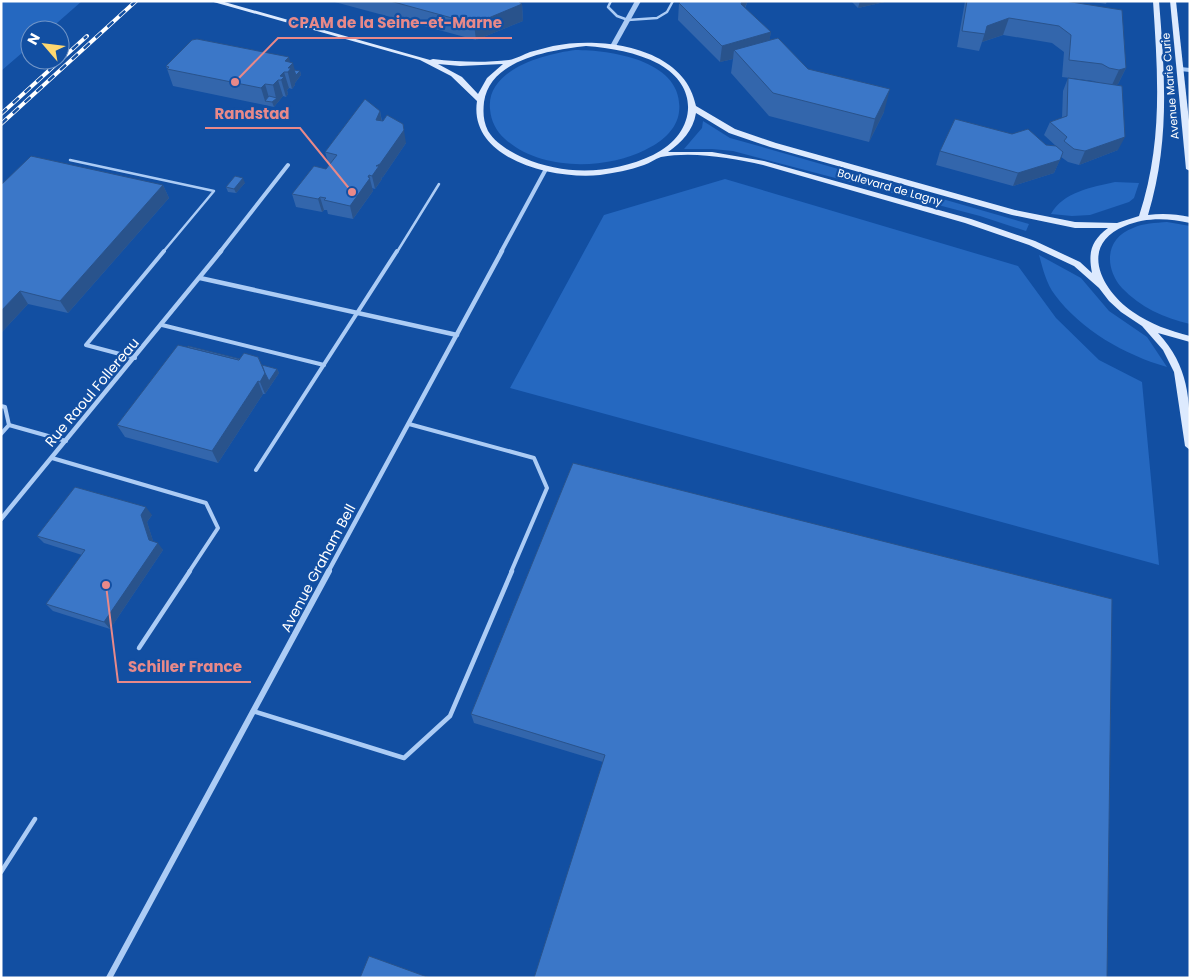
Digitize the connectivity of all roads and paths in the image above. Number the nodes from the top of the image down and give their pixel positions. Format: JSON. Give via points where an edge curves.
{"nodes":[{"id":1,"x":213,"y":1,"type":"edge"},
{"id":2,"x":611,"y":1,"type":"edge"},
{"id":3,"x":638,"y":1,"type":"edge"},
{"id":4,"x":673,"y":1,"type":"edge"},
{"id":5,"x":1156,"y":1,"type":"edge"},
{"id":6,"x":1173,"y":1,"type":"edge"},
{"id":7,"x":628,"y":20,"type":"junction"},
{"id":8,"x":613,"y":46,"type":"junction"},
{"id":9,"x":422,"y":60,"type":"junction"},
{"id":10,"x":512,"y":62,"type":"junction"},
{"id":11,"x":1180,"y":68,"type":"junction"},
{"id":12,"x":1190,"y":70,"type":"edge"},
{"id":13,"x":478,"y":99,"type":"junction"},
{"id":14,"x":693,"y":108,"type":"junction"},
{"id":15,"x":660,"y":155,"type":"junction"},
{"id":16,"x":70,"y":160,"type":"dead end"},
{"id":17,"x":288,"y":165,"type":"dead end"},
{"id":18,"x":546,"y":169,"type":"junction"},
{"id":19,"x":1190,"y":169,"type":"edge"},
{"id":20,"x":439,"y":184,"type":"dead end"},
{"id":21,"x":1143,"y":217,"type":"junction"},
{"id":22,"x":1190,"y":220,"type":"edge"},
{"id":23,"x":1115,"y":225,"type":"junction"},
{"id":24,"x":200,"y":278,"type":"junction"},
{"id":25,"x":1101,"y":285,"type":"junction"},
{"id":26,"x":359,"y":312,"type":"junction"},
{"id":27,"x":1142,"y":322,"type":"junction"},
{"id":28,"x":162,"y":325,"type":"junction"},
{"id":29,"x":456,"y":335,"type":"junction"},
{"id":30,"x":1190,"y":339,"type":"edge"},
{"id":31,"x":135,"y":358,"type":"junction"},
{"id":32,"x":324,"y":365,"type":"junction"},
{"id":33,"x":1,"y":406,"type":"edge"},
{"id":34,"x":409,"y":424,"type":"junction"},
{"id":35,"x":9,"y":425,"type":"junction"},
{"id":36,"x":1,"y":434,"type":"edge"},
{"id":37,"x":66,"y":441,"type":"junction"},
{"id":38,"x":1190,"y":446,"type":"edge"},
{"id":39,"x":52,"y":458,"type":"junction"},
{"id":40,"x":256,"y":470,"type":"dead end"},
{"id":41,"x":1,"y":520,"type":"edge"},
{"id":42,"x":139,"y":648,"type":"dead end"},
{"id":43,"x":253,"y":711,"type":"junction"},
{"id":44,"x":35,"y":819,"type":"dead end"},
{"id":45,"x":1,"y":872,"type":"edge"},
{"id":46,"x":108,"y":978,"type":"edge"}],
"edges":[{"from":1,"to":9,"type":"main road"},
{"from":2,"to":7,"type":"lane","via":[[608,7],[617,16]]},
{"from":3,"to":7,"type":"street"},
{"from":4,"to":7,"type":"lane","via":[[668,12],[657,18]]},
{"from":5,"to":21,"type":"main road","name":"Avenue Marie Curie","via":[[1163,103],[1154,181]]},
{"from":6,"to":11,"type":"main road","name":"Avenue Marie Curie"},
{"from":7,"to":8,"type":"street"},
{"from":8,"to":10,"type":"main road","via":[[560,46],[536,51]]},
{"from":8,"to":14,"type":"main road","via":[[638,52],[678,75],[689,90]]},
{"from":9,"to":10,"type":"main road","via":[[460,64]]},
{"from":9,"to":13,"type":"main road","via":[[451,72]]},
{"from":10,"to":13,"type":"main road","via":[[496,73]]},
{"from":11,"to":12,"type":"street"},
{"from":11,"to":19,"type":"main road","name":"Avenue Marie Curie"},
{"from":13,"to":18,"type":"main road","via":[[479,121],[488,136],[502,150]]},
{"from":14,"to":15,"type":"main road","via":[[689,125],[678,141]]},
{"from":14,"to":23,"type":"main road","name":"Boulevard de Lagny","via":[[732,131],[773,145],[1015,214],[1075,225]]},
{"from":15,"to":18,"type":"main road","via":[[606,172]]},
{"from":15,"to":25,"type":"main road","name":"Boulevard de Lagny","via":[[697,152],[740,158],[968,221],[1046,249],[1077,264]]},
{"from":16,"to":31,"type":"lane","via":[[214,191],[86,344]]},
{"from":17,"to":24,"type":"street","name":"Rue Raoul Follereau"},
{"from":18,"to":29,"type":"street","name":"Avenue Graham Bell"},
{"from":20,"to":26,"type":"lane"},
{"from":21,"to":22,"type":"main road"},
{"from":21,"to":23,"type":"main road"},
{"from":23,"to":25,"type":"main road","via":[[1101,236],[1094,250],[1094,267]]},
{"from":24,"to":26,"type":"street"},
{"from":24,"to":28,"type":"street","name":"Rue Raoul Follereau"},
{"from":25,"to":27,"type":"main road","name":"Boulevard de Lagny","via":[[1118,304]]},
{"from":26,"to":29,"type":"street"},
{"from":26,"to":32,"type":"lane"},
{"from":27,"to":30,"type":"main road","via":[[1171,335]]},
{"from":27,"to":38,"type":"main road","via":[[1167,348],[1179,372]]},
{"from":28,"to":31,"type":"street","name":"Rue Raoul Follereau"},
{"from":28,"to":32,"type":"lane"},
{"from":29,"to":34,"type":"street","name":"Avenue Graham Bell"},
{"from":31,"to":37,"type":"street","name":"Rue Raoul Follereau"},
{"from":32,"to":40,"type":"lane"},
{"from":33,"to":35,"type":"lane","via":[[5,407]]},
{"from":34,"to":43,"type":"street","name":"Avenue Graham Bell"},
{"from":34,"to":43,"type":"lane","via":[[534,458],[546,488],[450,716],[404,758]]},
{"from":35,"to":36,"type":"lane"},
{"from":35,"to":37,"type":"lane"},
{"from":37,"to":39,"type":"street","name":"Rue Raoul Follereau"},
{"from":39,"to":41,"type":"street","name":"Rue Raoul Follereau"},
{"from":39,"to":42,"type":"lane","via":[[206,503],[218,528]]},
{"from":43,"to":46,"type":"street","name":"Avenue Graham Bell"},
{"from":44,"to":45,"type":"lane"}]}
